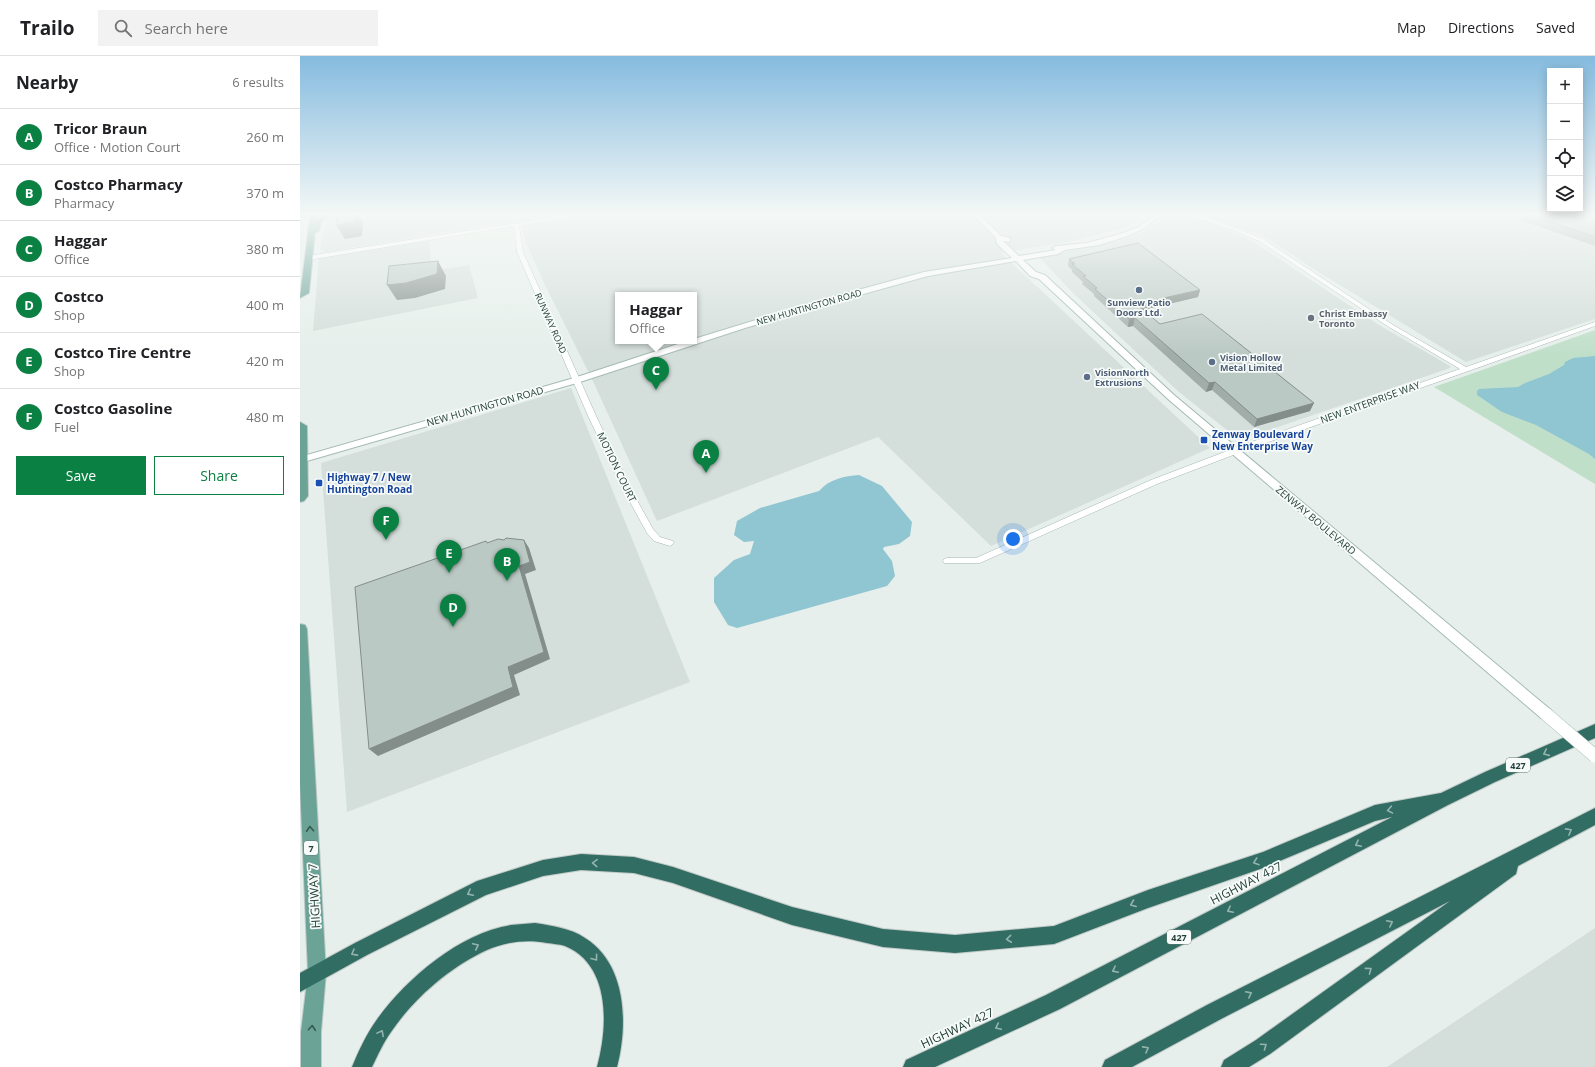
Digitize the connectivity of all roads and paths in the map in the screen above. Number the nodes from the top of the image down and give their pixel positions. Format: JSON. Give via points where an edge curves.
{"nodes":[{"id":1,"x":308,"y":260,"type":"edge"},
{"id":2,"x":524,"y":260,"type":"edge"},
{"id":3,"x":1006,"y":260,"type":"edge"},
{"id":4,"x":1022,"y":260,"type":"edge"},
{"id":5,"x":1292,"y":260,"type":"edge"},
{"id":6,"x":300,"y":296,"type":"edge"},
{"id":7,"x":1595,"y":324,"type":"edge"},
{"id":8,"x":697,"y":340,"type":"edge"},
{"id":9,"x":684,"y":344,"type":"edge"},
{"id":10,"x":1464,"y":369,"type":"junction"},
{"id":11,"x":576,"y":378,"type":"junction"},
{"id":12,"x":300,"y":425,"type":"edge"},
{"id":13,"x":1236,"y":451,"type":"junction"},
{"id":14,"x":301,"y":457,"type":"edge"},
{"id":15,"x":300,"y":498,"type":"edge"},
{"id":16,"x":670,"y":542,"type":"dead end"},
{"id":17,"x":947,"y":561,"type":"dead end"},
{"id":18,"x":300,"y":629,"type":"edge"},
{"id":19,"x":1595,"y":731,"type":"edge"},
{"id":20,"x":1595,"y":756,"type":"edge"},
{"id":21,"x":1442,"y":800,"type":"junction"},
{"id":22,"x":1595,"y":816,"type":"edge"},
{"id":23,"x":1542,"y":845,"type":"junction"},
{"id":24,"x":318,"y":973,"type":"junction"},
{"id":25,"x":300,"y":983,"type":"edge"},
{"id":26,"x":311,"y":1067,"type":"edge"},
{"id":27,"x":362,"y":1067,"type":"edge"},
{"id":28,"x":607,"y":1067,"type":"edge"},
{"id":29,"x":913,"y":1067,"type":"edge"},
{"id":30,"x":1112,"y":1067,"type":"edge"},
{"id":31,"x":1231,"y":1067,"type":"edge"}],
"edges":[{"from":1,"to":6,"type":"main road","via":[[305,293]]},
{"from":2,"to":11,"type":"street","name":"RUNWAY ROAD"},
{"from":3,"to":8,"type":"street","name":"NEW HUNTINGTON ROAD","via":[[927,274]]},
{"from":4,"to":13,"type":"street","name":"ZENWAY BOULEVARD","via":[[1033,274],[1042,278],[1168,394]]},
{"from":5,"to":10,"type":"street","via":[[1391,326]]},
{"from":7,"to":10,"type":"street","name":"NEW ENTERPRISE WAY"},
{"from":9,"to":11,"type":"street","name":"NEW HUNTINGTON ROAD","via":[[648,353]]},
{"from":10,"to":13,"type":"street","name":"NEW ENTERPRISE WAY"},
{"from":11,"to":14,"type":"street","name":"NEW HUNTINGTON ROAD"},
{"from":11,"to":16,"type":"street","name":"MOTION COURT","via":[[629,493],[650,531],[657,539]]},
{"from":12,"to":14,"type":"main road"},
{"from":13,"to":17,"type":"street","name":"NEW ENTERPRISE WAY","via":[[1154,482],[977,561]]},
{"from":13,"to":20,"type":"street","name":"ZENWAY BOULEVARD","bridge":true},
{"from":14,"to":15,"type":"main road"},
{"from":24,"to":18,"type":"main road","name":"HIGHWAY 7","number":"7","one_way":true},
{"from":19,"to":21,"type":"highway","name":"HIGHWAY 427","number":"427","one_way":true},
{"from":21,"to":24,"type":"highway","one_way":true,"via":[[1375,813],[1263,860],[1148,899],[1054,935],[955,944],[883,938],[792,916],[673,875],[640,867],[581,862],[543,868],[483,887]]},
{"from":21,"to":29,"type":"highway","name":"HIGHWAY 427","number":"427","one_way":true,"via":[[1053,1002]]},
{"from":23,"to":22,"type":"highway","one_way":true},
{"from":30,"to":23,"type":"highway","one_way":true},
{"from":31,"to":23,"type":"highway","one_way":true,"via":[[1263,1047]]},
{"from":24,"to":25,"type":"highway"},
{"from":26,"to":24,"type":"main road","name":"HIGHWAY 7","number":"7","one_way":true,"via":[[311,1032]]},
{"from":27,"to":28,"type":"highway","one_way":true,"via":[[384,1026],[406,999],[428,978],[452,959],[475,946],[501,936],[525,932],[549,933],[573,940],[594,955],[605,974],[612,997],[613,1025]]}]}
